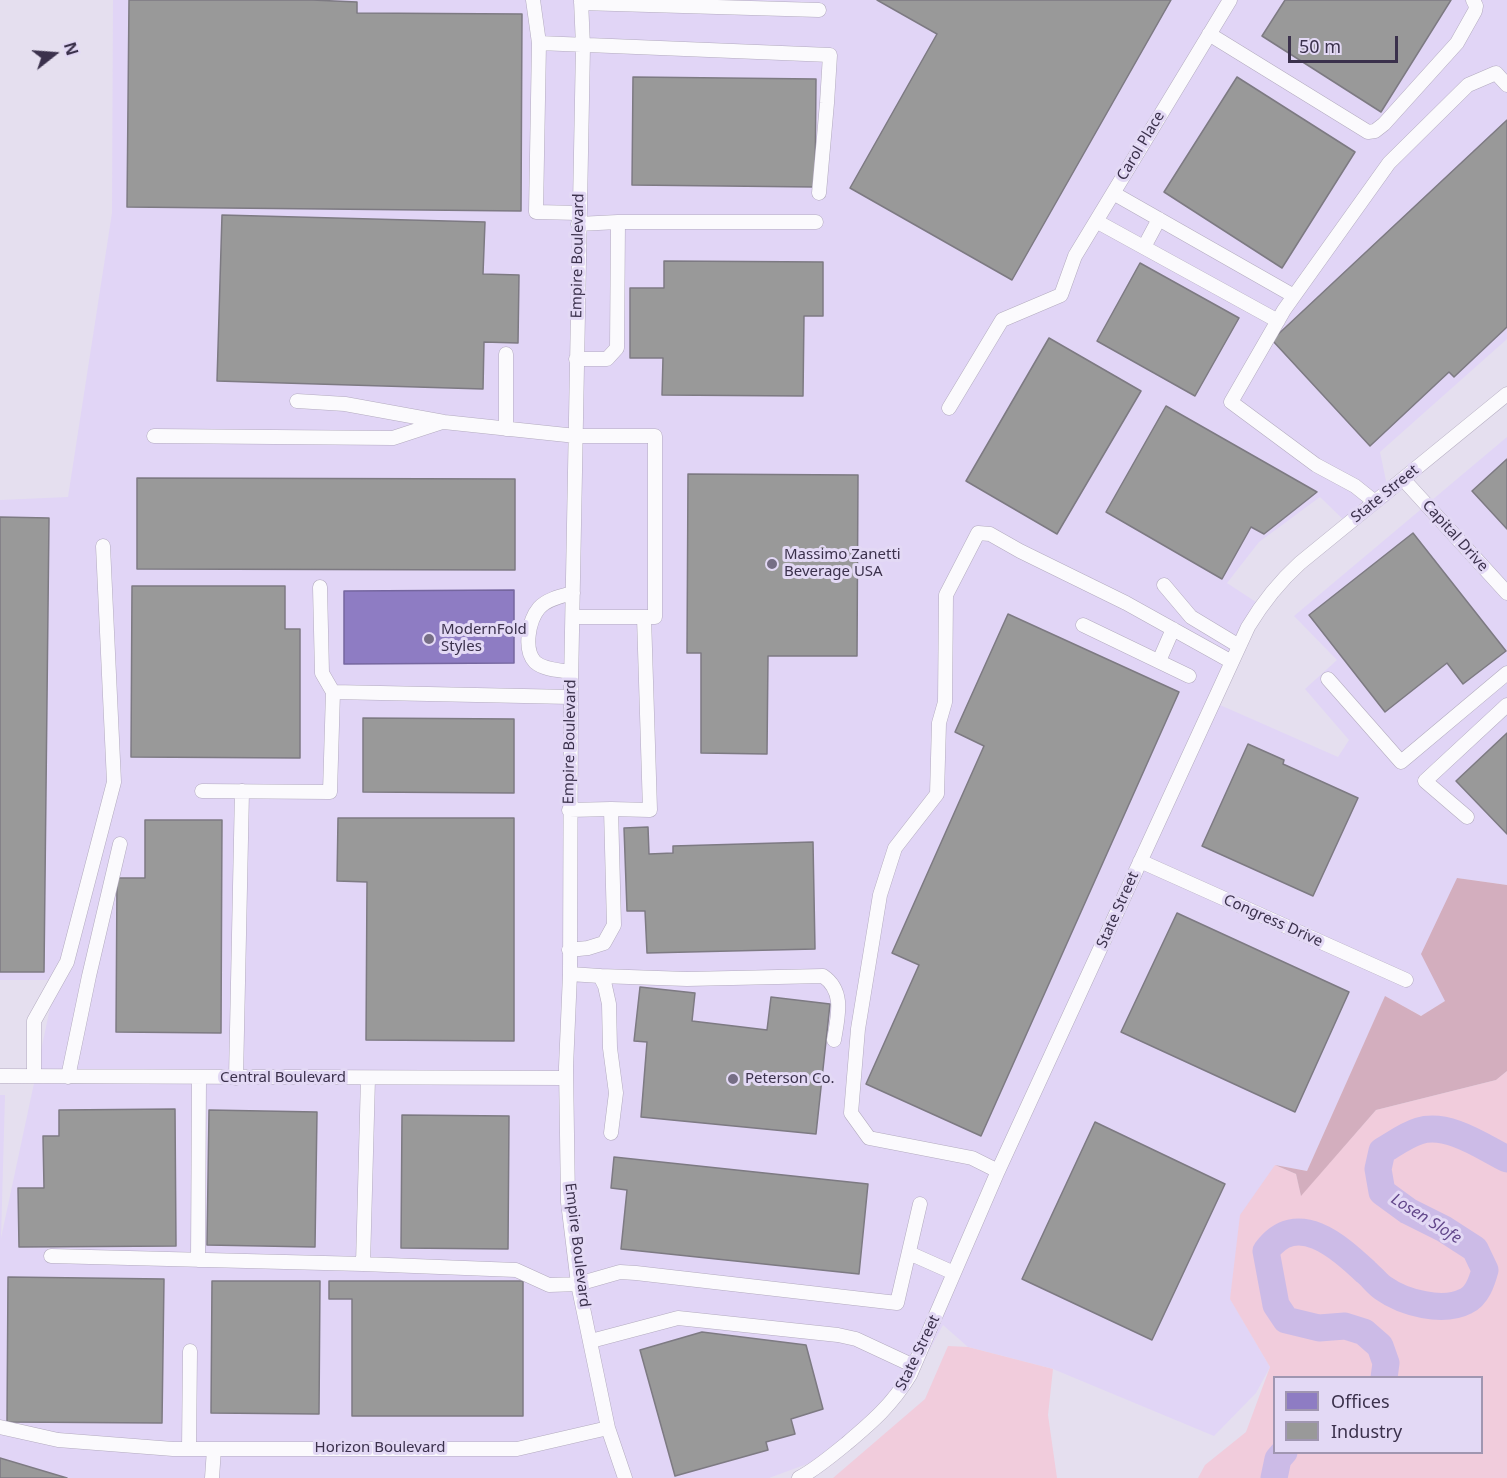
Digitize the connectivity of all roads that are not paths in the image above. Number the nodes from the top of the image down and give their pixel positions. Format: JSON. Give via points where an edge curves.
{"nodes":[{"id":1,"x":533,"y":0,"type":"edge"},
{"id":2,"x":1230,"y":0,"type":"edge"},
{"id":3,"x":1473,"y":0,"type":"edge"},
{"id":4,"x":581,"y":2,"type":"edge"},
{"id":5,"x":819,"y":10,"type":"dead end"},
{"id":6,"x":1209,"y":34,"type":"junction"},
{"id":7,"x":539,"y":43,"type":"junction"},
{"id":8,"x":583,"y":46,"type":"junction"},
{"id":9,"x":1507,"y":85,"type":"edge"},
{"id":10,"x":1113,"y":192,"type":"junction"},
{"id":11,"x":819,"y":193,"type":"dead end"},
{"id":12,"x":579,"y":219,"type":"junction"},
{"id":13,"x":1159,"y":219,"type":"junction"},
{"id":14,"x":1096,"y":220,"type":"junction"},
{"id":15,"x":618,"y":222,"type":"junction"},
{"id":16,"x":816,"y":222,"type":"dead end"},
{"id":17,"x":1143,"y":247,"type":"junction"},
{"id":18,"x":1294,"y":296,"type":"junction"},
{"id":19,"x":1278,"y":321,"type":"junction"},
{"id":20,"x":506,"y":354,"type":"dead end"},
{"id":21,"x":576,"y":359,"type":"junction"},
{"id":22,"x":1507,"y":394,"type":"edge"},
{"id":23,"x":297,"y":401,"type":"dead end"},
{"id":24,"x":949,"y":408,"type":"dead end"},
{"id":25,"x":444,"y":422,"type":"junction"},
{"id":26,"x":506,"y":429,"type":"junction"},
{"id":27,"x":576,"y":435,"type":"junction"},
{"id":28,"x":154,"y":436,"type":"dead end"},
{"id":29,"x":1403,"y":479,"type":"junction"},
{"id":30,"x":1375,"y":502,"type":"junction"},
{"id":31,"x":103,"y":546,"type":"dead end"},
{"id":32,"x":1164,"y":585,"type":"dead end"},
{"id":33,"x":320,"y":587,"type":"dead end"},
{"id":34,"x":573,"y":593,"type":"junction"},
{"id":35,"x":1507,"y":593,"type":"edge"},
{"id":36,"x":573,"y":617,"type":"junction"},
{"id":37,"x":644,"y":617,"type":"junction"},
{"id":38,"x":1083,"y":625,"type":"dead end"},
{"id":39,"x":1173,"y":629,"type":"junction"},
{"id":40,"x":1239,"y":646,"type":"junction"},
{"id":41,"x":1159,"y":661,"type":"junction"},
{"id":42,"x":1232,"y":662,"type":"junction"},
{"id":43,"x":571,"y":672,"type":"junction"},
{"id":44,"x":1507,"y":672,"type":"edge"},
{"id":45,"x":1189,"y":676,"type":"dead end"},
{"id":46,"x":1328,"y":679,"type":"dead end"},
{"id":47,"x":333,"y":692,"type":"junction"},
{"id":48,"x":571,"y":697,"type":"junction"},
{"id":49,"x":1507,"y":705,"type":"edge"},
{"id":50,"x":202,"y":791,"type":"dead end"},
{"id":51,"x":242,"y":792,"type":"junction"},
{"id":52,"x":611,"y":809,"type":"junction"},
{"id":53,"x":569,"y":810,"type":"junction"},
{"id":54,"x":1467,"y":817,"type":"dead end"},
{"id":55,"x":120,"y":844,"type":"dead end"},
{"id":56,"x":1140,"y":861,"type":"junction"},
{"id":57,"x":569,"y":950,"type":"junction"},
{"id":58,"x":570,"y":974,"type":"junction"},
{"id":59,"x":600,"y":976,"type":"junction"},
{"id":60,"x":1406,"y":980,"type":"dead end"},
{"id":61,"x":834,"y":1040,"type":"dead end"},
{"id":62,"x":0,"y":1076,"type":"edge"},
{"id":63,"x":34,"y":1076,"type":"junction"},
{"id":64,"x":68,"y":1077,"type":"junction"},
{"id":65,"x":199,"y":1078,"type":"junction"},
{"id":66,"x":236,"y":1078,"type":"junction"},
{"id":67,"x":368,"y":1078,"type":"junction"},
{"id":68,"x":566,"y":1078,"type":"junction"},
{"id":69,"x":611,"y":1132,"type":"dead end"},
{"id":70,"x":998,"y":1171,"type":"junction"},
{"id":71,"x":920,"y":1204,"type":"dead end"},
{"id":72,"x":909,"y":1253,"type":"junction"},
{"id":73,"x":51,"y":1256,"type":"dead end"},
{"id":74,"x":198,"y":1260,"type":"junction"},
{"id":75,"x":363,"y":1264,"type":"junction"},
{"id":76,"x":954,"y":1273,"type":"junction"},
{"id":77,"x":578,"y":1284,"type":"junction"},
{"id":78,"x":591,"y":1341,"type":"junction"},
{"id":79,"x":190,"y":1351,"type":"dead end"},
{"id":80,"x":914,"y":1366,"type":"junction"},
{"id":81,"x":0,"y":1427,"type":"edge"},
{"id":82,"x":608,"y":1428,"type":"junction"},
{"id":83,"x":189,"y":1449,"type":"junction"},
{"id":84,"x":214,"y":1449,"type":"junction"},
{"id":85,"x":212,"y":1478,"type":"edge"},
{"id":86,"x":625,"y":1478,"type":"edge"},
{"id":87,"x":799,"y":1478,"type":"edge"}],
"edges":[{"from":1,"to":7,"type":"street"},
{"from":2,"to":6,"type":"street","name":"Carol Place"},
{"from":3,"to":6,"type":"street","via":[[1475,11],[1457,43],[1384,124],[1368,132]]},
{"from":4,"to":5,"type":"street"},
{"from":4,"to":8,"type":"street","name":"Empire Boulevard"},
{"from":6,"to":10,"type":"street","name":"Carol Place"},
{"from":7,"to":8,"type":"street"},
{"from":7,"to":12,"type":"street","via":[[536,212]]},
{"from":8,"to":11,"type":"street","via":[[830,55]]},
{"from":8,"to":12,"type":"street","name":"Empire Boulevard"},
{"from":9,"to":18,"type":"street","via":[[1496,73],[1468,85],[1389,163]]},
{"from":10,"to":13,"type":"street"},
{"from":10,"to":14,"type":"street","name":"Carol Place"},
{"from":12,"to":15,"type":"street"},
{"from":12,"to":21,"type":"street","name":"Empire Boulevard"},
{"from":13,"to":17,"type":"street"},
{"from":13,"to":18,"type":"street"},
{"from":14,"to":17,"type":"street"},
{"from":14,"to":24,"type":"street","name":"Carol Place","via":[[1075,256],[1061,295],[1002,320]]},
{"from":15,"to":16,"type":"street"},
{"from":15,"to":21,"type":"street","via":[[617,348],[607,359]]},
{"from":17,"to":19,"type":"street"},
{"from":18,"to":19,"type":"street"},
{"from":19,"to":30,"type":"street","via":[[1231,402],[1316,465]]},
{"from":20,"to":26,"type":"street"},
{"from":21,"to":27,"type":"street","name":"Empire Boulevard"},
{"from":22,"to":29,"type":"street","name":"State Street"},
{"from":23,"to":25,"type":"street","via":[[345,404]]},
{"from":25,"to":26,"type":"street"},
{"from":25,"to":28,"type":"street","via":[[393,438]]},
{"from":26,"to":27,"type":"street"},
{"from":27,"to":34,"type":"street","name":"Empire Boulevard"},
{"from":27,"to":37,"type":"street","via":[[655,436],[655,617]]},
{"from":29,"to":30,"type":"street","name":"State Street"},
{"from":29,"to":35,"type":"street","name":"Capital Drive"},
{"from":30,"to":40,"type":"street","name":"State Street","via":[[1279,582],[1261,605]]},
{"from":31,"to":63,"type":"street","via":[[114,782],[68,962],[34,1021]]},
{"from":32,"to":40,"type":"street","via":[[1191,617]]},
{"from":33,"to":47,"type":"street","via":[[322,673]]},
{"from":34,"to":36,"type":"street","name":"Empire Boulevard"},
{"from":34,"to":43,"type":"street","via":[[540,607],[533,620],[529,647],[534,661],[542,666]]},
{"from":36,"to":37,"type":"street"},
{"from":36,"to":43,"type":"street","name":"Empire Boulevard"},
{"from":37,"to":52,"type":"street","via":[[650,810]]},
{"from":38,"to":41,"type":"street"},
{"from":39,"to":41,"type":"street"},
{"from":39,"to":42,"type":"street"},
{"from":39,"to":70,"type":"street","via":[[990,534],[978,533],[946,595],[945,702],[939,723],[937,794],[895,848],[880,895],[858,1029],[851,1113],[869,1138],[972,1158]]},
{"from":40,"to":42,"type":"street","name":"State Street"},
{"from":41,"to":45,"type":"street"},
{"from":42,"to":56,"type":"street","name":"State Street"},
{"from":43,"to":48,"type":"street","name":"Empire Boulevard"},
{"from":44,"to":46,"type":"street","via":[[1401,762]]},
{"from":47,"to":48,"type":"street"},
{"from":47,"to":51,"type":"street","via":[[330,792]]},
{"from":48,"to":53,"type":"street","name":"Empire Boulevard"},
{"from":49,"to":54,"type":"street","via":[[1425,781]]},
{"from":50,"to":51,"type":"street"},
{"from":51,"to":66,"type":"street"},
{"from":52,"to":53,"type":"street"},
{"from":52,"to":57,"type":"street","via":[[614,925],[604,943]]},
{"from":53,"to":57,"type":"street","name":"Empire Boulevard"},
{"from":55,"to":64,"type":"street"},
{"from":56,"to":60,"type":"street","name":"Congress Drive"},
{"from":56,"to":70,"type":"street","name":"State Street"},
{"from":57,"to":58,"type":"street","name":"Empire Boulevard"},
{"from":58,"to":59,"type":"street"},
{"from":58,"to":68,"type":"street","name":"Empire Boulevard"},
{"from":59,"to":61,"type":"street","via":[[823,976],[833,985],[838,998]]},
{"from":59,"to":69,"type":"street","via":[[609,1004],[616,1093]]},
{"from":62,"to":63,"type":"street","name":"Central Boulevard"},
{"from":63,"to":64,"type":"street","name":"Central Boulevard"},
{"from":64,"to":65,"type":"street","name":"Central Boulevard"},
{"from":65,"to":66,"type":"street","name":"Central Boulevard"},
{"from":65,"to":74,"type":"street"},
{"from":66,"to":67,"type":"street","name":"Central Boulevard"},
{"from":67,"to":68,"type":"street","name":"Central Boulevard"},
{"from":67,"to":75,"type":"street"},
{"from":68,"to":77,"type":"street","name":"Empire Boulevard","via":[[568,1202]]},
{"from":70,"to":76,"type":"street","name":"State Street"},
{"from":71,"to":72,"type":"street"},
{"from":72,"to":76,"type":"street"},
{"from":72,"to":77,"type":"street","via":[[897,1303],[620,1272]]},
{"from":73,"to":74,"type":"street"},
{"from":74,"to":75,"type":"street"},
{"from":75,"to":77,"type":"street","via":[[516,1270],[549,1285]]},
{"from":76,"to":80,"type":"street","name":"State Street"},
{"from":77,"to":78,"type":"street","name":"Empire Boulevard"},
{"from":78,"to":80,"type":"street","via":[[678,1318],[838,1335]]},
{"from":78,"to":82,"type":"street","name":"Empire Boulevard"},
{"from":79,"to":83,"type":"street"},
{"from":80,"to":87,"type":"street","name":"State Street","via":[[881,1414],[827,1460]]},
{"from":81,"to":83,"type":"street","name":"Horizon Boulevard","via":[[57,1440]]},
{"from":82,"to":84,"type":"street","name":"Horizon Boulevard","via":[[517,1449]]},
{"from":82,"to":86,"type":"street","name":"Empire Boulevard"},
{"from":83,"to":84,"type":"street","name":"Horizon Boulevard"},
{"from":84,"to":85,"type":"street"}]}
